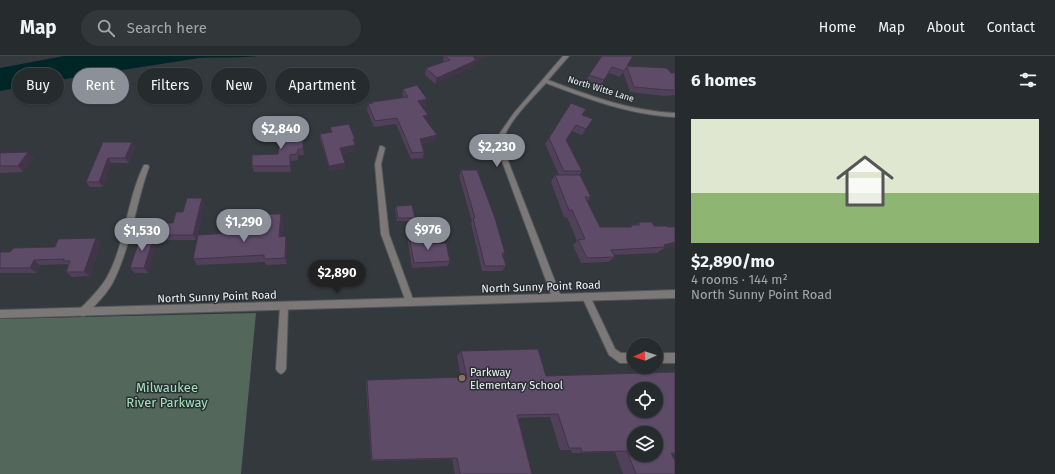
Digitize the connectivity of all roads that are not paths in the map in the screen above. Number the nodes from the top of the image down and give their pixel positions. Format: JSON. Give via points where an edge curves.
{"nodes":[{"id":1,"x":566,"y":56,"type":"edge"},
{"id":2,"x":546,"y":81,"type":"junction"},
{"id":3,"x":675,"y":115,"type":"edge"},
{"id":4,"x":382,"y":148,"type":"dead end"},
{"id":5,"x":146,"y":167,"type":"dead end"},
{"id":6,"x":675,"y":294,"type":"edge"},
{"id":7,"x":586,"y":297,"type":"junction"},
{"id":8,"x":557,"y":298,"type":"junction"},
{"id":9,"x":410,"y":302,"type":"junction"},
{"id":10,"x":284,"y":306,"type":"junction"},
{"id":11,"x":82,"y":312,"type":"junction"},
{"id":12,"x":0,"y":314,"type":"edge"},
{"id":13,"x":627,"y":358,"type":"edge"},
{"id":14,"x":663,"y":358,"type":"edge"},
{"id":15,"x":675,"y":358,"type":"edge"},
{"id":16,"x":281,"y":369,"type":"dead end"}],
"edges":[{"from":1,"to":2,"type":"street"},
{"from":2,"to":3,"type":"street","name":"North Witte Lane","via":[[627,108]]},
{"from":2,"to":8,"type":"street","via":[[516,114],[502,134],[500,142],[502,154]]},
{"from":4,"to":9,"type":"street","via":[[378,164],[385,234]]},
{"from":5,"to":11,"type":"street","via":[[124,243],[108,282]]},
{"from":6,"to":7,"type":"street","name":"North Sunny Point Road"},
{"from":7,"to":8,"type":"street","name":"North Sunny Point Road"},
{"from":7,"to":13,"type":"street","via":[[612,352],[620,358]]},
{"from":8,"to":9,"type":"street","name":"North Sunny Point Road"},
{"from":9,"to":10,"type":"street","name":"North Sunny Point Road"},
{"from":10,"to":11,"type":"street","name":"North Sunny Point Road"},
{"from":10,"to":16,"type":"street"},
{"from":11,"to":12,"type":"street","name":"North Sunny Point Road"},
{"from":14,"to":15,"type":"street"}]}
